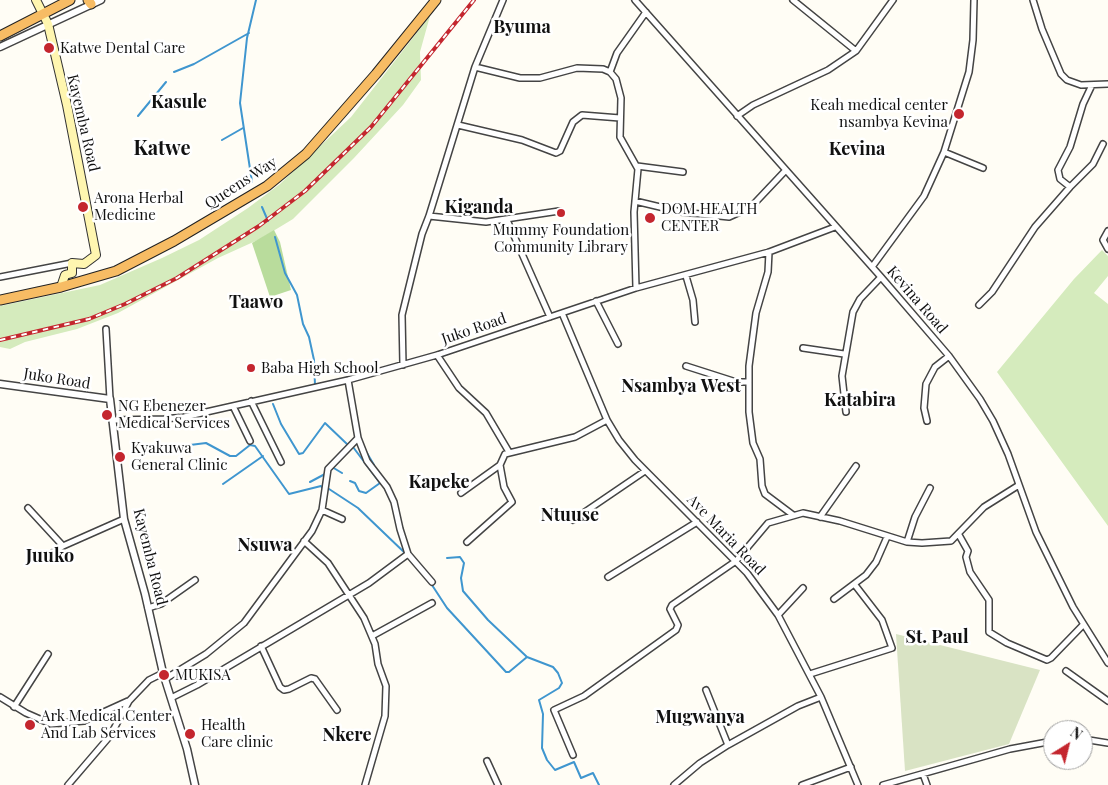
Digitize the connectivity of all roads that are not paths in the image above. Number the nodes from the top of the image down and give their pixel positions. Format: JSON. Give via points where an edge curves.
{"nodes":[{"id":1,"x":36,"y":0,"type":"edge"},
{"id":2,"x":70,"y":0,"type":"edge"},
{"id":3,"x":101,"y":0,"type":"edge"},
{"id":4,"x":436,"y":0,"type":"edge"},
{"id":5,"x":503,"y":0,"type":"edge"},
{"id":6,"x":635,"y":0,"type":"edge"},
{"id":7,"x":793,"y":0,"type":"edge"},
{"id":8,"x":893,"y":0,"type":"edge"},
{"id":9,"x":974,"y":0,"type":"edge"},
{"id":10,"x":1034,"y":0,"type":"edge"},
{"id":11,"x":90,"y":2,"type":"edge"},
{"id":12,"x":646,"y":12,"type":"junction"},
{"id":13,"x":43,"y":13,"type":"junction"},
{"id":14,"x":48,"y":24,"type":"junction"},
{"id":15,"x":17,"y":27,"type":"junction"},
{"id":16,"x":0,"y":36,"type":"edge"},
{"id":17,"x":22,"y":36,"type":"junction"},
{"id":18,"x":0,"y":47,"type":"edge"},
{"id":19,"x":856,"y":51,"type":"junction"},
{"id":20,"x":475,"y":67,"type":"junction"},
{"id":21,"x":610,"y":72,"type":"junction"},
{"id":22,"x":1108,"y":84,"type":"edge"},
{"id":23,"x":1092,"y":85,"type":"junction"},
{"id":24,"x":737,"y":116,"type":"junction"},
{"id":25,"x":620,"y":118,"type":"junction"},
{"id":26,"x":458,"y":125,"type":"junction"},
{"id":27,"x":1103,"y":144,"type":"dead end"},
{"id":28,"x":944,"y":152,"type":"junction"},
{"id":29,"x":637,"y":166,"type":"junction"},
{"id":30,"x":983,"y":168,"type":"dead end"},
{"id":31,"x":785,"y":171,"type":"junction"},
{"id":32,"x":683,"y":172,"type":"dead end"},
{"id":33,"x":1070,"y":187,"type":"junction"},
{"id":34,"x":635,"y":201,"type":"junction"},
{"id":35,"x":559,"y":211,"type":"dead end"},
{"id":36,"x":430,"y":216,"type":"junction"},
{"id":37,"x":507,"y":220,"type":"junction"},
{"id":38,"x":835,"y":227,"type":"junction"},
{"id":39,"x":1108,"y":230,"type":"edge"},
{"id":40,"x":1108,"y":248,"type":"edge"},
{"id":41,"x":769,"y":252,"type":"junction"},
{"id":42,"x":72,"y":263,"type":"junction"},
{"id":43,"x":872,"y":267,"type":"junction"},
{"id":44,"x":686,"y":276,"type":"junction"},
{"id":45,"x":0,"y":277,"type":"edge"},
{"id":46,"x":881,"y":277,"type":"junction"},
{"id":47,"x":61,"y":287,"type":"junction"},
{"id":48,"x":636,"y":288,"type":"junction"},
{"id":49,"x":0,"y":300,"type":"edge"},
{"id":50,"x":596,"y":301,"type":"junction"},
{"id":51,"x":979,"y":305,"type":"dead end"},
{"id":52,"x":562,"y":313,"type":"junction"},
{"id":53,"x":550,"y":317,"type":"junction"},
{"id":54,"x":696,"y":322,"type":"dead end"},
{"id":55,"x":106,"y":330,"type":"dead end"},
{"id":56,"x":618,"y":344,"type":"dead end"},
{"id":57,"x":803,"y":348,"type":"dead end"},
{"id":58,"x":844,"y":354,"type":"junction"},
{"id":59,"x":437,"y":355,"type":"junction"},
{"id":60,"x":949,"y":356,"type":"junction"},
{"id":61,"x":403,"y":365,"type":"junction"},
{"id":62,"x":686,"y":366,"type":"dead end"},
{"id":63,"x":348,"y":380,"type":"junction"},
{"id":64,"x":749,"y":382,"type":"junction"},
{"id":65,"x":0,"y":384,"type":"edge"},
{"id":66,"x":110,"y":399,"type":"junction"},
{"id":67,"x":251,"y":401,"type":"junction"},
{"id":68,"x":233,"y":406,"type":"junction"},
{"id":69,"x":846,"y":412,"type":"dead end"},
{"id":70,"x":112,"y":420,"type":"junction"},
{"id":71,"x":607,"y":420,"type":"junction"},
{"id":72,"x":927,"y":421,"type":"dead end"},
{"id":73,"x":358,"y":438,"type":"junction"},
{"id":74,"x":250,"y":441,"type":"dead end"},
{"id":75,"x":510,"y":452,"type":"junction"},
{"id":76,"x":281,"y":462,"type":"dead end"},
{"id":77,"x":500,"y":464,"type":"junction"},
{"id":78,"x":856,"y":466,"type":"dead end"},
{"id":79,"x":645,"y":471,"type":"junction"},
{"id":80,"x":1019,"y":485,"type":"junction"},
{"id":81,"x":930,"y":488,"type":"dead end"},
{"id":82,"x":461,"y":493,"type":"dead end"},
{"id":83,"x":28,"y":508,"type":"dead end"},
{"id":84,"x":322,"y":510,"type":"junction"},
{"id":85,"x":793,"y":515,"type":"junction"},
{"id":86,"x":820,"y":517,"type":"junction"},
{"id":87,"x":124,"y":519,"type":"junction"},
{"id":88,"x":342,"y":519,"type":"dead end"},
{"id":89,"x":572,"y":520,"type":"dead end"},
{"id":90,"x":697,"y":522,"type":"junction"},
{"id":91,"x":959,"y":535,"type":"junction"},
{"id":92,"x":887,"y":537,"type":"junction"},
{"id":93,"x":304,"y":541,"type":"junction"},
{"id":94,"x":467,"y":542,"type":"dead end"},
{"id":95,"x":907,"y":542,"type":"junction"},
{"id":96,"x":62,"y":546,"type":"junction"},
{"id":97,"x":52,"y":554,"type":"dead end"},
{"id":98,"x":408,"y":554,"type":"junction"},
{"id":99,"x":736,"y":561,"type":"junction"},
{"id":100,"x":608,"y":577,"type":"dead end"},
{"id":101,"x":195,"y":580,"type":"dead end"},
{"id":102,"x":432,"y":582,"type":"dead end"},
{"id":103,"x":854,"y":585,"type":"junction"},
{"id":104,"x":803,"y":588,"type":"dead end"},
{"id":105,"x":349,"y":595,"type":"junction"},
{"id":106,"x":834,"y":599,"type":"dead end"},
{"id":107,"x":432,"y":603,"type":"dead end"},
{"id":108,"x":148,"y":608,"type":"junction"},
{"id":109,"x":778,"y":615,"type":"junction"},
{"id":110,"x":1084,"y":624,"type":"junction"},
{"id":111,"x":372,"y":636,"type":"junction"},
{"id":112,"x":260,"y":646,"type":"junction"},
{"id":113,"x":48,"y":654,"type":"dead end"},
{"id":114,"x":1108,"y":663,"type":"edge"},
{"id":115,"x":1066,"y":671,"type":"dead end"},
{"id":116,"x":810,"y":674,"type":"junction"},
{"id":117,"x":164,"y":676,"type":"junction"},
{"id":118,"x":706,"y":690,"type":"dead end"},
{"id":119,"x":0,"y":697,"type":"edge"},
{"id":120,"x":821,"y":697,"type":"junction"},
{"id":121,"x":171,"y":698,"type":"junction"},
{"id":122,"x":129,"y":701,"type":"junction"},
{"id":123,"x":1108,"y":701,"type":"edge"},
{"id":124,"x":14,"y":707,"type":"junction"},
{"id":125,"x":337,"y":710,"type":"dead end"},
{"id":126,"x":1093,"y":741,"type":"edge"},
{"id":127,"x":1043,"y":742,"type":"edge"},
{"id":128,"x":1108,"y":743,"type":"edge"},
{"id":129,"x":728,"y":745,"type":"junction"},
{"id":130,"x":573,"y":756,"type":"dead end"},
{"id":131,"x":487,"y":761,"type":"dead end"},
{"id":132,"x":851,"y":767,"type":"junction"},
{"id":133,"x":923,"y":774,"type":"junction"},
{"id":134,"x":858,"y":784,"type":"edge"},
{"id":135,"x":68,"y":785,"type":"edge"},
{"id":136,"x":195,"y":785,"type":"edge"},
{"id":137,"x":365,"y":785,"type":"edge"},
{"id":138,"x":498,"y":785,"type":"edge"},
{"id":139,"x":674,"y":785,"type":"edge"},
{"id":140,"x":802,"y":785,"type":"edge"},
{"id":141,"x":850,"y":785,"type":"edge"},
{"id":142,"x":883,"y":785,"type":"edge"},
{"id":143,"x":927,"y":785,"type":"edge"}],
"edges":[{"from":1,"to":13,"type":"main road","name":"Kayemba Road"},
{"from":2,"to":13,"type":"highway"},
{"from":3,"to":11,"type":"street"},
{"from":4,"to":47,"type":"highway","name":"Queens Way","via":[[306,154],[267,186],[116,271]]},
{"from":5,"to":20,"type":"street"},
{"from":6,"to":12,"type":"street","name":"Kevina Road"},
{"from":7,"to":19,"type":"street"},
{"from":8,"to":19,"type":"street"},
{"from":9,"to":28,"type":"street","via":[[969,72]]},
{"from":10,"to":23,"type":"street","via":[[1061,74],[1074,84]]},
{"from":11,"to":14,"type":"street"},
{"from":12,"to":21,"type":"street","via":[[617,54]]},
{"from":12,"to":24,"type":"street","name":"Kevina Road"},
{"from":13,"to":14,"type":"main road","name":"Kayemba Road"},
{"from":13,"to":15,"type":"highway"},
{"from":14,"to":17,"type":"street"},
{"from":14,"to":42,"type":"main road","name":"Kayemba Road","via":[[96,255],[84,264]]},
{"from":15,"to":16,"type":"highway"},
{"from":15,"to":17,"type":"highway"},
{"from":17,"to":18,"type":"street"},
{"from":19,"to":24,"type":"street","via":[[828,70],[753,105]]},
{"from":20,"to":21,"type":"street","via":[[520,78],[540,78],[577,68]]},
{"from":20,"to":26,"type":"street"},
{"from":21,"to":25,"type":"street","via":[[619,87]]},
{"from":22,"to":23,"type":"street"},
{"from":23,"to":33,"type":"street","via":[[1070,147],[1058,170],[1060,179]]},
{"from":24,"to":31,"type":"street","name":"Kevina Road"},
{"from":25,"to":26,"type":"street","via":[[578,117],[556,153],[522,140]]},
{"from":25,"to":29,"type":"street","via":[[620,137]]},
{"from":26,"to":36,"type":"street"},
{"from":27,"to":33,"type":"street","via":[[1093,164]]},
{"from":28,"to":30,"type":"street"},
{"from":28,"to":43,"type":"street","via":[[924,196]]},
{"from":29,"to":32,"type":"street"},
{"from":29,"to":34,"type":"street"},
{"from":31,"to":34,"type":"street","via":[[751,207],[729,217],[681,212]]},
{"from":31,"to":38,"type":"street","name":"Kevina Road"},
{"from":33,"to":51,"type":"street","via":[[1035,227],[1001,279]]},
{"from":34,"to":48,"type":"street"},
{"from":35,"to":37,"type":"street"},
{"from":36,"to":37,"type":"street","via":[[474,222]]},
{"from":36,"to":61,"type":"street","via":[[422,234],[402,315]]},
{"from":37,"to":53,"type":"street"},
{"from":38,"to":41,"type":"street","name":"Juko Road"},
{"from":38,"to":43,"type":"street","name":"Kevina Road"},
{"from":39,"to":40,"type":"street","via":[[1102,240]]},
{"from":41,"to":44,"type":"street","name":"Juko Road"},
{"from":41,"to":64,"type":"street","via":[[768,272],[756,313]]},
{"from":42,"to":45,"type":"street"},
{"from":42,"to":47,"type":"main road","via":[[72,273],[65,275]]},
{"from":43,"to":46,"type":"street","name":"Kevina Road"},
{"from":44,"to":48,"type":"street","name":"Juko Road"},
{"from":44,"to":54,"type":"street"},
{"from":46,"to":58,"type":"street","via":[[860,299],[853,312]]},
{"from":46,"to":60,"type":"street","name":"Kevina Road"},
{"from":47,"to":49,"type":"highway","name":"Queens Way"},
{"from":48,"to":50,"type":"street","name":"Juko Road"},
{"from":50,"to":52,"type":"street","name":"Juko Road"},
{"from":50,"to":56,"type":"street"},
{"from":52,"to":53,"type":"street","name":"Juko Road"},
{"from":52,"to":71,"type":"street","name":"Ave Maria Road"},
{"from":53,"to":59,"type":"street","name":"Juko Road"},
{"from":55,"to":66,"type":"street","name":"Kayemba Road"},
{"from":57,"to":58,"type":"street"},
{"from":58,"to":69,"type":"street","via":[[842,385]]},
{"from":59,"to":61,"type":"street","name":"Juko Road"},
{"from":59,"to":75,"type":"street","via":[[459,388],[486,413]]},
{"from":60,"to":72,"type":"street","via":[[935,367],[926,384],[924,408]]},
{"from":60,"to":80,"type":"street","name":"Kevina Road","via":[[993,421]]},
{"from":61,"to":63,"type":"street","name":"Juko Road"},
{"from":62,"to":64,"type":"street","via":[[736,382]]},
{"from":63,"to":67,"type":"street","name":"Juko Road"},
{"from":63,"to":73,"type":"street"},
{"from":64,"to":85,"type":"street","via":[[751,431],[760,459],[762,486],[769,498]]},
{"from":65,"to":66,"type":"street","name":"Juko Road"},
{"from":66,"to":70,"type":"street","name":"Kayemba Road"},
{"from":67,"to":68,"type":"street","name":"Juko Road"},
{"from":67,"to":76,"type":"street"},
{"from":68,"to":70,"type":"street","name":"Juko Road","via":[[164,419]]},
{"from":68,"to":74,"type":"street"},
{"from":70,"to":87,"type":"street","name":"Kayemba Road"},
{"from":71,"to":75,"type":"street","via":[[576,437]]},
{"from":71,"to":79,"type":"street","name":"Ave Maria Road"},
{"from":73,"to":84,"type":"street","via":[[328,468]]},
{"from":73,"to":98,"type":"street","via":[[367,460],[394,502]]},
{"from":75,"to":77,"type":"street","via":[[504,455]]},
{"from":77,"to":82,"type":"street"},
{"from":77,"to":94,"type":"street","via":[[504,487],[512,502]]},
{"from":78,"to":86,"type":"street"},
{"from":79,"to":89,"type":"street"},
{"from":79,"to":90,"type":"street","name":"Ave Maria Road"},
{"from":80,"to":91,"type":"street","via":[[984,507]]},
{"from":80,"to":110,"type":"street","name":"Kevina Road","via":[[1036,532]]},
{"from":81,"to":95,"type":"street","via":[[914,518]]},
{"from":83,"to":96,"type":"street"},
{"from":84,"to":88,"type":"street"},
{"from":84,"to":93,"type":"street"},
{"from":85,"to":86,"type":"street","via":[[802,513]]},
{"from":85,"to":99,"type":"street","via":[[768,523]]},
{"from":86,"to":92,"type":"street"},
{"from":87,"to":96,"type":"street"},
{"from":87,"to":108,"type":"street","name":"Kayemba Road"},
{"from":90,"to":99,"type":"street","name":"Ave Maria Road"},
{"from":90,"to":100,"type":"street"},
{"from":91,"to":95,"type":"street","via":[[951,541]]},
{"from":91,"to":110,"type":"street","via":[[968,551],[966,558],[970,572],[989,600],[989,632],[1047,660]]},
{"from":92,"to":95,"type":"street"},
{"from":92,"to":103,"type":"street","via":[[876,562]]},
{"from":93,"to":105,"type":"street","via":[[328,564]]},
{"from":93,"to":117,"type":"street","via":[[240,628],[206,654]]},
{"from":96,"to":97,"type":"street"},
{"from":98,"to":102,"type":"street"},
{"from":98,"to":105,"type":"street"},
{"from":99,"to":109,"type":"street","name":"Ave Maria Road"},
{"from":99,"to":130,"type":"street","via":[[672,604],[670,610],[678,625],[676,630],[584,696],[554,710]]},
{"from":101,"to":108,"type":"street","via":[[161,604]]},
{"from":103,"to":106,"type":"street"},
{"from":103,"to":116,"type":"street","via":[[882,620],[892,648]]},
{"from":104,"to":109,"type":"street"},
{"from":105,"to":111,"type":"street"},
{"from":105,"to":112,"type":"street"},
{"from":107,"to":111,"type":"street"},
{"from":108,"to":117,"type":"street","name":"Kayemba Road"},
{"from":109,"to":116,"type":"street","name":"Ave Maria Road"},
{"from":110,"to":114,"type":"street","name":"Kevina Road"},
{"from":111,"to":137,"type":"street","via":[[387,696],[385,716]]},
{"from":112,"to":121,"type":"street"},
{"from":112,"to":125,"type":"street","via":[[280,687],[289,689],[315,679]]},
{"from":113,"to":124,"type":"street"},
{"from":115,"to":123,"type":"street"},
{"from":116,"to":120,"type":"street","name":"Ave Maria Road"},
{"from":117,"to":121,"type":"street","name":"Kayemba Road"},
{"from":117,"to":122,"type":"street","via":[[149,680]]},
{"from":118,"to":129,"type":"street"},
{"from":119,"to":124,"type":"street"},
{"from":120,"to":129,"type":"street","via":[[798,706]]},
{"from":120,"to":132,"type":"street","name":"Ave Maria Road"},
{"from":121,"to":136,"type":"street","name":"Kayemba Road"},
{"from":122,"to":124,"type":"street","via":[[84,721],[51,724]]},
{"from":122,"to":135,"type":"street","via":[[110,736]]},
{"from":126,"to":128,"type":"street"},
{"from":127,"to":133,"type":"street"},
{"from":129,"to":139,"type":"street"},
{"from":131,"to":138,"type":"street"},
{"from":132,"to":134,"type":"street","name":"Ave Maria Road"},
{"from":132,"to":140,"type":"street"},
{"from":133,"to":142,"type":"street"},
{"from":133,"to":143,"type":"street"},
{"from":134,"to":141,"type":"street"}]}
